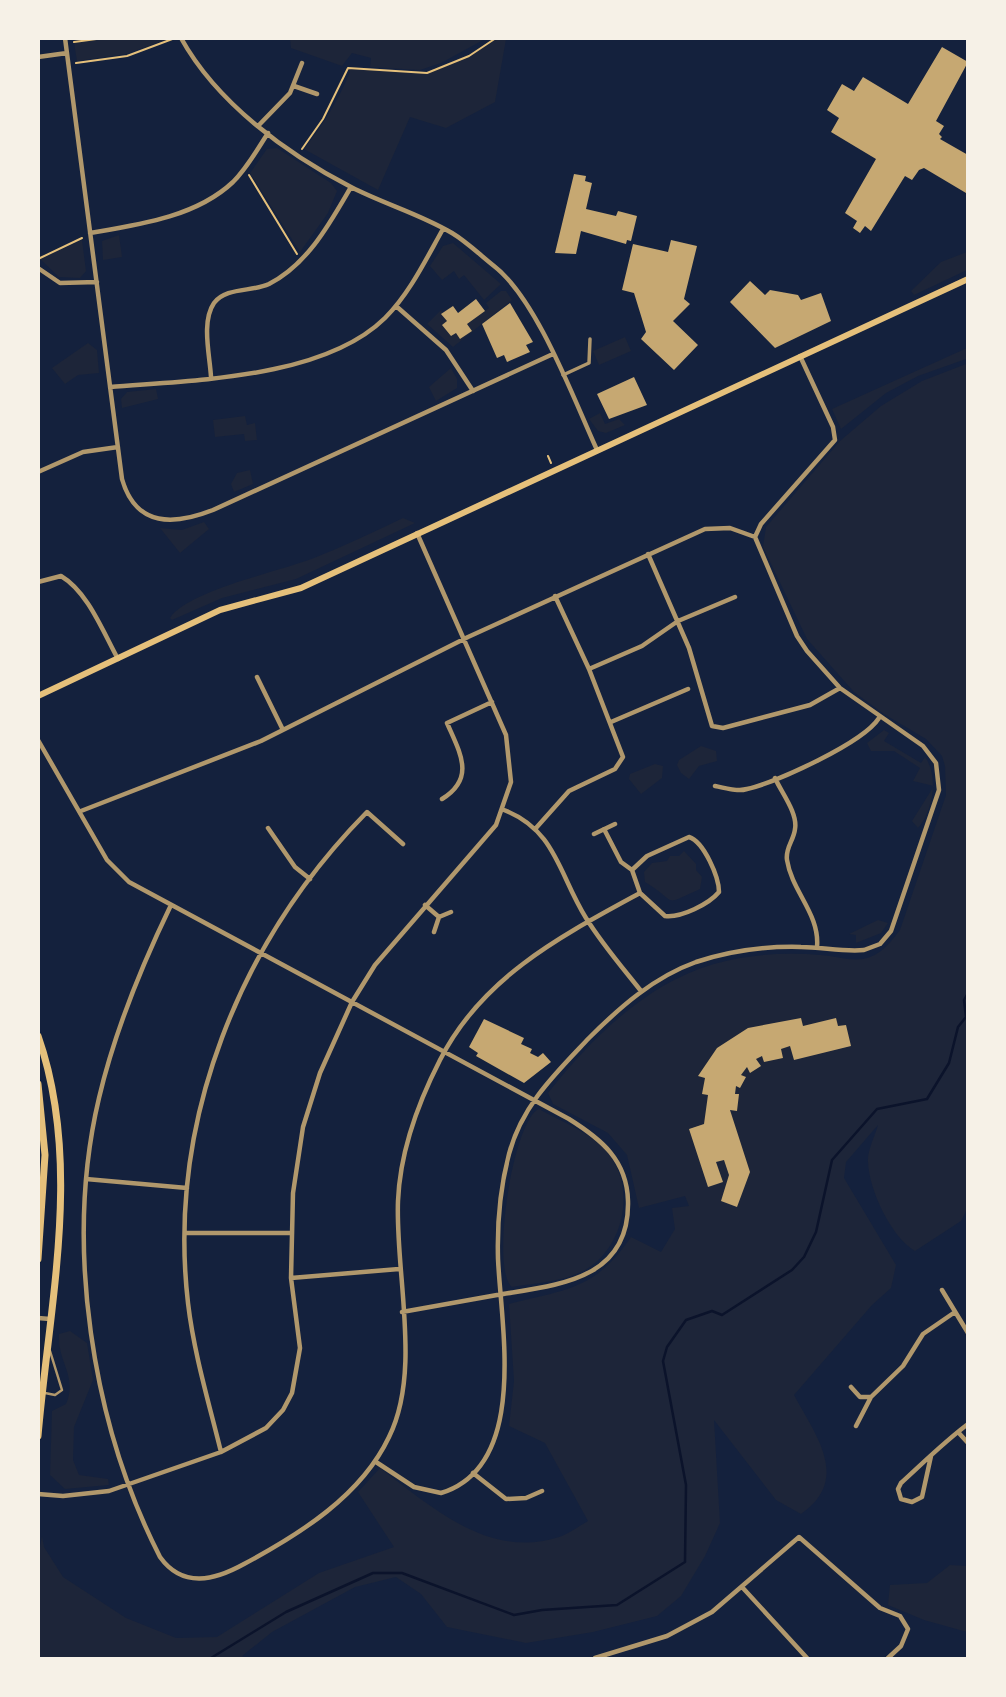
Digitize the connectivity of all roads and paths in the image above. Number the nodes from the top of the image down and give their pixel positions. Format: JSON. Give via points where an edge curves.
{"nodes":[{"id":1,"x":104,"y":38,"type":"edge"},
{"id":2,"x":175,"y":38,"type":"edge"},
{"id":3,"x":181,"y":38,"type":"edge"},
{"id":4,"x":496,"y":38,"type":"edge"},
{"id":5,"x":65,"y":41,"type":"edge"},
{"id":6,"x":67,"y":53,"type":"junction"},
{"id":7,"x":38,"y":57,"type":"edge"},
{"id":8,"x":302,"y":63,"type":"dead end"},
{"id":9,"x":68,"y":64,"type":"junction"},
{"id":10,"x":294,"y":86,"type":"junction"},
{"id":11,"x":317,"y":94,"type":"dead end"},
{"id":12,"x":259,"y":125,"type":"junction"},
{"id":13,"x":268,"y":133,"type":"junction"},
{"id":14,"x":299,"y":156,"type":"junction"},
{"id":15,"x":248,"y":174,"type":"dead end"},
{"id":16,"x":351,"y":187,"type":"junction"},
{"id":17,"x":443,"y":229,"type":"junction"},
{"id":18,"x":91,"y":235,"type":"junction"},
{"id":19,"x":38,"y":259,"type":"edge"},
{"id":20,"x":300,"y":260,"type":"junction"},
{"id":21,"x":38,"y":268,"type":"edge"},
{"id":22,"x":968,"y":279,"type":"edge"},
{"id":23,"x":97,"y":282,"type":"junction"},
{"id":24,"x":396,"y":306,"type":"junction"},
{"id":25,"x":590,"y":339,"type":"dead end"},
{"id":26,"x":553,"y":354,"type":"junction"},
{"id":27,"x":800,"y":356,"type":"junction"},
{"id":28,"x":563,"y":375,"type":"junction"},
{"id":29,"x":211,"y":377,"type":"junction"},
{"id":30,"x":110,"y":387,"type":"junction"},
{"id":31,"x":473,"y":391,"type":"junction"},
{"id":32,"x":118,"y":447,"type":"junction"},
{"id":33,"x":597,"y":450,"type":"junction"},
{"id":34,"x":38,"y":472,"type":"edge"},
{"id":35,"x":417,"y":533,"type":"junction"},
{"id":36,"x":755,"y":537,"type":"junction"},
{"id":37,"x":648,"y":554,"type":"junction"},
{"id":38,"x":38,"y":582,"type":"edge"},
{"id":39,"x":555,"y":596,"type":"junction"},
{"id":40,"x":735,"y":597,"type":"dead end"},
{"id":41,"x":678,"y":621,"type":"junction"},
{"id":42,"x":464,"y":640,"type":"junction"},
{"id":43,"x":118,"y":659,"type":"junction"},
{"id":44,"x":589,"y":669,"type":"junction"},
{"id":45,"x":257,"y":677,"type":"dead end"},
{"id":46,"x":840,"y":688,"type":"junction"},
{"id":47,"x":688,"y":689,"type":"dead end"},
{"id":48,"x":38,"y":696,"type":"edge"},
{"id":49,"x":492,"y":702,"type":"junction"},
{"id":50,"x":879,"y":718,"type":"junction"},
{"id":51,"x":611,"y":722,"type":"junction"},
{"id":52,"x":283,"y":730,"type":"junction"},
{"id":53,"x":38,"y":740,"type":"edge"},
{"id":54,"x":775,"y":778,"type":"junction"},
{"id":55,"x":715,"y":786,"type":"dead end"},
{"id":56,"x":442,"y":799,"type":"dead end"},
{"id":57,"x":504,"y":810,"type":"junction"},
{"id":58,"x":81,"y":811,"type":"junction"},
{"id":59,"x":615,"y":824,"type":"dead end"},
{"id":60,"x":268,"y":828,"type":"dead end"},
{"id":61,"x":536,"y":828,"type":"junction"},
{"id":62,"x":604,"y":829,"type":"junction"},
{"id":63,"x":594,"y":834,"type":"dead end"},
{"id":64,"x":403,"y":844,"type":"dead end"},
{"id":65,"x":632,"y":870,"type":"junction"},
{"id":66,"x":310,"y":879,"type":"junction"},
{"id":67,"x":640,"y":893,"type":"junction"},
{"id":68,"x":171,"y":905,"type":"junction"},
{"id":69,"x":425,"y":905,"type":"junction"},
{"id":70,"x":451,"y":912,"type":"dead end"},
{"id":71,"x":439,"y":917,"type":"junction"},
{"id":72,"x":588,"y":921,"type":"junction"},
{"id":73,"x":434,"y":932,"type":"dead end"},
{"id":74,"x":817,"y":947,"type":"junction"},
{"id":75,"x":260,"y":953,"type":"junction"},
{"id":76,"x":641,"y":991,"type":"junction"},
{"id":77,"x":352,"y":1002,"type":"junction"},
{"id":78,"x":38,"y":1036,"type":"edge"},
{"id":79,"x":41,"y":1052,"type":"edge"},
{"id":80,"x":444,"y":1052,"type":"junction"},
{"id":81,"x":38,"y":1084,"type":"edge"},
{"id":82,"x":533,"y":1100,"type":"junction"},
{"id":83,"x":86,"y":1179,"type":"junction"},
{"id":84,"x":187,"y":1188,"type":"junction"},
{"id":85,"x":41,"y":1213,"type":"edge"},
{"id":86,"x":187,"y":1233,"type":"junction"},
{"id":87,"x":291,"y":1233,"type":"junction"},
{"id":88,"x":38,"y":1259,"type":"edge"},
{"id":89,"x":399,"y":1269,"type":"junction"},
{"id":90,"x":291,"y":1278,"type":"junction"},
{"id":91,"x":942,"y":1290,"type":"dead end"},
{"id":92,"x":501,"y":1294,"type":"junction"},
{"id":93,"x":402,"y":1312,"type":"junction"},
{"id":94,"x":955,"y":1312,"type":"junction"},
{"id":95,"x":38,"y":1318,"type":"edge"},
{"id":96,"x":50,"y":1320,"type":"junction"},
{"id":97,"x":968,"y":1333,"type":"edge"},
{"id":98,"x":47,"y":1344,"type":"junction"},
{"id":99,"x":851,"y":1387,"type":"dead end"},
{"id":100,"x":43,"y":1393,"type":"junction"},
{"id":101,"x":871,"y":1397,"type":"junction"},
{"id":102,"x":968,"y":1424,"type":"edge"},
{"id":103,"x":856,"y":1426,"type":"dead end"},
{"id":104,"x":958,"y":1432,"type":"junction"},
{"id":105,"x":38,"y":1436,"type":"edge"},
{"id":106,"x":968,"y":1443,"type":"edge"},
{"id":107,"x":221,"y":1452,"type":"junction"},
{"id":108,"x":931,"y":1456,"type":"junction"},
{"id":109,"x":376,"y":1462,"type":"junction"},
{"id":110,"x":473,"y":1473,"type":"junction"},
{"id":111,"x":901,"y":1483,"type":"junction"},
{"id":112,"x":130,"y":1485,"type":"junction"},
{"id":113,"x":542,"y":1491,"type":"dead end"},
{"id":114,"x":890,"y":1493,"type":"dead end"},
{"id":115,"x":38,"y":1494,"type":"edge"},
{"id":116,"x":742,"y":1587,"type":"junction"},
{"id":117,"x":595,"y":1658,"type":"edge"},
{"id":118,"x":807,"y":1658,"type":"edge"},
{"id":119,"x":888,"y":1658,"type":"edge"}],
"edges":[{"from":1,"to":5,"type":"path"},
{"from":2,"to":9,"type":"path","via":[[127,57]]},
{"from":3,"to":12,"type":"street","via":[[214,83]]},
{"from":4,"to":14,"type":"path","via":[[428,73],[348,68]]},
{"from":5,"to":6,"type":"street"},
{"from":6,"to":7,"type":"street"},
{"from":6,"to":9,"type":"street"},
{"from":8,"to":10,"type":"street"},
{"from":9,"to":18,"type":"street"},
{"from":10,"to":11,"type":"street"},
{"from":10,"to":12,"type":"street"},
{"from":12,"to":13,"type":"street"},
{"from":13,"to":14,"type":"street"},
{"from":13,"to":18,"type":"street","via":[[243,170],[217,194],[165,218]]},
{"from":14,"to":16,"type":"street"},
{"from":15,"to":20,"type":"path"},
{"from":16,"to":17,"type":"street"},
{"from":16,"to":20,"type":"street"},
{"from":17,"to":24,"type":"street"},
{"from":17,"to":26,"type":"street","via":[[500,272]]},
{"from":18,"to":19,"type":"path"},
{"from":18,"to":23,"type":"street"},
{"from":20,"to":29,"type":"street","via":[[269,283],[223,295],[213,306],[208,322]]},
{"from":21,"to":23,"type":"street","via":[[60,283]]},
{"from":22,"to":27,"type":"main road"},
{"from":23,"to":30,"type":"street"},
{"from":24,"to":29,"type":"street","via":[[366,333],[321,355]]},
{"from":24,"to":31,"type":"street","via":[[446,350]]},
{"from":25,"to":28,"type":"street","via":[[589,363]]},
{"from":26,"to":28,"type":"street"},
{"from":26,"to":31,"type":"street"},
{"from":27,"to":33,"type":"main road"},
{"from":27,"to":36,"type":"street","via":[[835,440],[761,524]]},
{"from":28,"to":33,"type":"street"},
{"from":29,"to":30,"type":"street"},
{"from":30,"to":32,"type":"street"},
{"from":31,"to":32,"type":"street","via":[[186,520],[160,519],[135,505],[124,486]]},
{"from":32,"to":34,"type":"street","via":[[83,452]]},
{"from":33,"to":35,"type":"main road"},
{"from":35,"to":42,"type":"street"},
{"from":35,"to":43,"type":"main road","via":[[301,588],[220,610]]},
{"from":36,"to":37,"type":"street","via":[[714,527]]},
{"from":36,"to":46,"type":"street","via":[[797,636]]},
{"from":37,"to":39,"type":"street"},
{"from":37,"to":41,"type":"street"},
{"from":38,"to":43,"type":"street","via":[[61,576],[71,584],[96,617]]},
{"from":39,"to":42,"type":"street"},
{"from":39,"to":44,"type":"street"},
{"from":40,"to":41,"type":"street"},
{"from":41,"to":44,"type":"street","via":[[642,646]]},
{"from":41,"to":46,"type":"street","via":[[710,722],[717,729],[810,705]]},
{"from":42,"to":49,"type":"street"},
{"from":42,"to":52,"type":"street"},
{"from":43,"to":48,"type":"main road"},
{"from":44,"to":51,"type":"street"},
{"from":45,"to":52,"type":"street"},
{"from":46,"to":50,"type":"street"},
{"from":47,"to":51,"type":"street"},
{"from":49,"to":56,"type":"street","via":[[447,723],[460,752],[463,773],[458,788]]},
{"from":49,"to":57,"type":"street","via":[[511,759]]},
{"from":50,"to":54,"type":"street","via":[[849,745]]},
{"from":50,"to":74,"type":"street","via":[[929,752],[939,771],[939,790],[885,939],[864,950]]},
{"from":51,"to":61,"type":"street","via":[[622,751],[620,765],[573,788]]},
{"from":52,"to":58,"type":"street"},
{"from":53,"to":58,"type":"street"},
{"from":54,"to":55,"type":"street","via":[[744,790]]},
{"from":54,"to":74,"type":"street","via":[[796,821],[786,857],[817,928]]},
{"from":57,"to":61,"type":"street"},
{"from":57,"to":69,"type":"street","via":[[488,835]]},
{"from":58,"to":68,"type":"street","via":[[111,867]]},
{"from":59,"to":62,"type":"street"},
{"from":60,"to":66,"type":"street","via":[[295,867]]},
{"from":61,"to":72,"type":"street"},
{"from":62,"to":63,"type":"street"},
{"from":62,"to":65,"type":"street","via":[[621,863]]},
{"from":64,"to":66,"type":"street","via":[[367,812]]},
{"from":65,"to":67,"type":"street"},
{"from":65,"to":67,"type":"street","via":[[647,856],[689,837],[698,842],[719,887],[712,899],[670,917]]},
{"from":66,"to":75,"type":"street"},
{"from":67,"to":72,"type":"street"},
{"from":68,"to":75,"type":"street"},
{"from":68,"to":83,"type":"street","via":[[131,992],[108,1061]]},
{"from":69,"to":71,"type":"street"},
{"from":69,"to":77,"type":"street","via":[[375,965]]},
{"from":70,"to":71,"type":"street"},
{"from":71,"to":73,"type":"street"},
{"from":72,"to":76,"type":"street"},
{"from":72,"to":80,"type":"street","via":[[540,949],[500,981]]},
{"from":74,"to":76,"type":"street","via":[[765,948],[695,962]]},
{"from":75,"to":77,"type":"street"},
{"from":75,"to":84,"type":"street","via":[[209,1075]]},
{"from":76,"to":82,"type":"street","via":[[596,1031]]},
{"from":77,"to":80,"type":"street"},
{"from":77,"to":87,"type":"street","via":[[320,1073],[303,1127]]},
{"from":78,"to":79,"type":"main road"},
{"from":79,"to":96,"type":"main road","via":[[53,1094],[60,1160],[59,1237]]},
{"from":80,"to":82,"type":"street"},
{"from":80,"to":89,"type":"street","via":[[414,1121],[403,1160]]},
{"from":81,"to":85,"type":"main road","via":[[45,1155]]},
{"from":82,"to":92,"type":"street","via":[[518,1125],[504,1173],[498,1238]]},
{"from":82,"to":92,"type":"street","via":[[606,1145],[625,1179],[628,1216],[613,1251],[587,1276]]},
{"from":83,"to":84,"type":"street"},
{"from":83,"to":112,"type":"street","via":[[84,1242],[95,1358]]},
{"from":84,"to":86,"type":"street"},
{"from":85,"to":88,"type":"main road"},
{"from":86,"to":87,"type":"street"},
{"from":86,"to":107,"type":"street","via":[[193,1334]]},
{"from":87,"to":90,"type":"street"},
{"from":89,"to":90,"type":"street"},
{"from":89,"to":93,"type":"street"},
{"from":90,"to":107,"type":"street","via":[[300,1348],[292,1393],[265,1428]]},
{"from":91,"to":94,"type":"street"},
{"from":92,"to":93,"type":"street"},
{"from":92,"to":110,"type":"street","via":[[506,1398],[497,1432]]},
{"from":93,"to":109,"type":"street","via":[[404,1368],[398,1407]]},
{"from":94,"to":97,"type":"street"},
{"from":94,"to":101,"type":"street","via":[[923,1334],[903,1366]]},
{"from":95,"to":96,"type":"street"},
{"from":96,"to":98,"type":"main road"},
{"from":98,"to":100,"type":"main road"},
{"from":98,"to":100,"type":"lane","via":[[62,1390],[55,1395]]},
{"from":99,"to":101,"type":"street","via":[[860,1397]]},
{"from":100,"to":105,"type":"main road"},
{"from":101,"to":103,"type":"street"},
{"from":102,"to":104,"type":"street"},
{"from":104,"to":106,"type":"street"},
{"from":104,"to":108,"type":"street"},
{"from":107,"to":112,"type":"street"},
{"from":108,"to":111,"type":"street"},
{"from":108,"to":111,"type":"street","via":[[922,1497],[912,1502],[901,1499]]},
{"from":109,"to":110,"type":"street","via":[[414,1487],[433,1493],[452,1490]]},
{"from":109,"to":112,"type":"street","via":[[335,1505],[267,1552],[209,1579],[180,1576],[166,1565]]},
{"from":110,"to":113,"type":"street","via":[[506,1499]]},
{"from":111,"to":114,"type":"street"},
{"from":112,"to":115,"type":"street","via":[[92,1494]]},
{"from":116,"to":117,"type":"street","via":[[690,1626]]},
{"from":116,"to":118,"type":"street"},
{"from":116,"to":119,"type":"street","via":[[799,1537],[880,1608],[900,1616],[908,1629],[901,1646]]}]}
